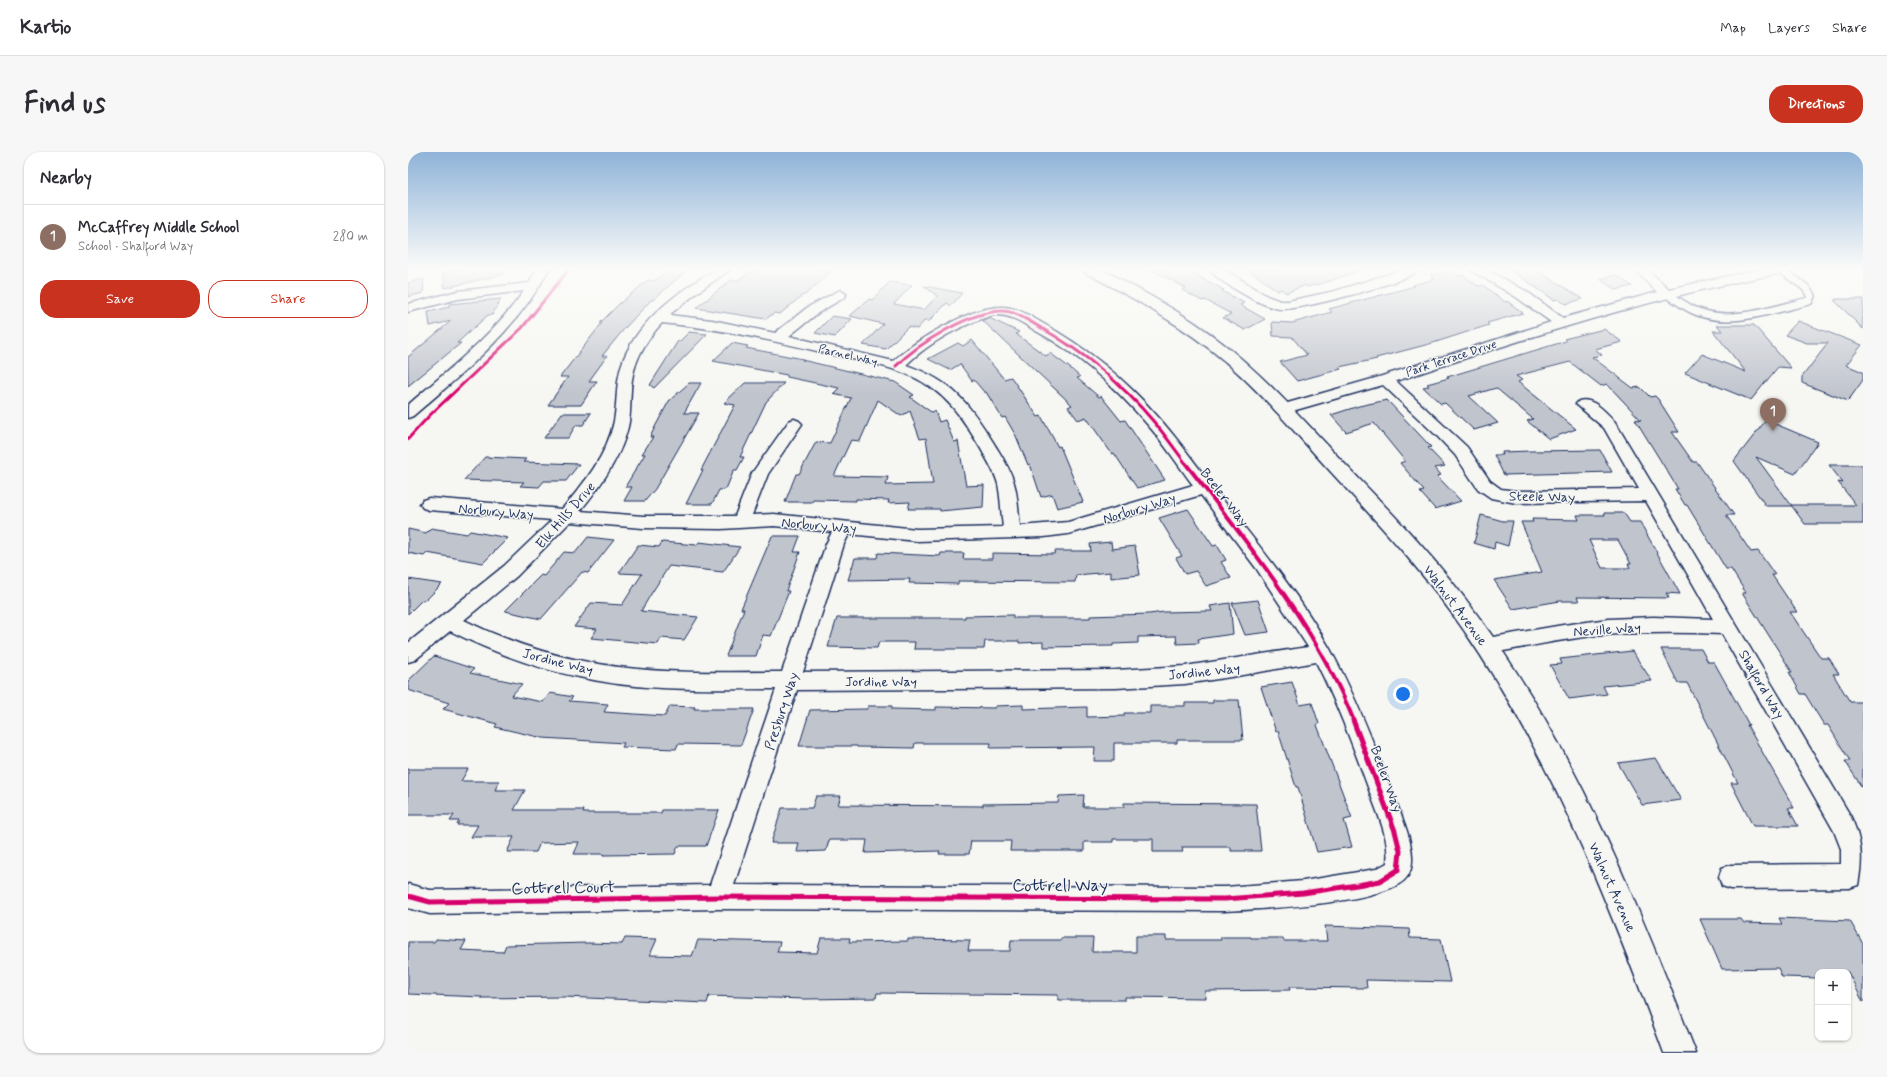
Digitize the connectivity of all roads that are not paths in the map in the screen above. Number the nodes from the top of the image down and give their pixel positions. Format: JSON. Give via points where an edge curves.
{"nodes":[{"id":1,"x":515,"y":311,"type":"edge"},
{"id":2,"x":666,"y":311,"type":"edge"},
{"id":3,"x":812,"y":311,"type":"edge"},
{"id":4,"x":997,"y":311,"type":"edge"},
{"id":5,"x":1004,"y":311,"type":"edge"},
{"id":6,"x":1165,"y":311,"type":"edge"},
{"id":7,"x":1545,"y":311,"type":"edge"},
{"id":8,"x":1600,"y":311,"type":"edge"},
{"id":9,"x":1695,"y":311,"type":"edge"},
{"id":10,"x":1761,"y":311,"type":"edge"},
{"id":11,"x":658,"y":318,"type":"junction"},
{"id":12,"x":1560,"y":322,"type":"junction"},
{"id":13,"x":778,"y":338,"type":"junction"},
{"id":14,"x":896,"y":366,"type":"junction"},
{"id":15,"x":1386,"y":379,"type":"junction"},
{"id":16,"x":1584,"y":404,"type":"dead end"},
{"id":17,"x":1282,"y":409,"type":"junction"},
{"id":18,"x":408,"y":413,"type":"edge"},
{"id":19,"x":794,"y":424,"type":"dead end"},
{"id":20,"x":1203,"y":488,"type":"junction"},
{"id":21,"x":1652,"y":495,"type":"junction"},
{"id":22,"x":430,"y":504,"type":"dead end"},
{"id":23,"x":566,"y":517,"type":"junction"},
{"id":24,"x":741,"y":522,"type":"junction"},
{"id":25,"x":844,"y":526,"type":"junction"},
{"id":26,"x":1012,"y":532,"type":"junction"},
{"id":27,"x":448,"y":621,"type":"junction"},
{"id":28,"x":1728,"y":627,"type":"junction"},
{"id":29,"x":1487,"y":646,"type":"junction"},
{"id":30,"x":1321,"y":653,"type":"junction"},
{"id":31,"x":408,"y":654,"type":"edge"},
{"id":32,"x":791,"y":681,"type":"junction"},
{"id":33,"x":1398,"y":870,"type":"joint"},
{"id":34,"x":1731,"y":877,"type":"dead end"},
{"id":35,"x":408,"y":896,"type":"edge"},
{"id":36,"x":718,"y":897,"type":"junction"},
{"id":37,"x":1680,"y":1053,"type":"edge"}],
"edges":[{"from":1,"to":18,"type":"street","via":[[502,328]]},
{"from":2,"to":11,"type":"street","name":"Elk Hills Drive"},
{"from":3,"to":13,"type":"street"},
{"from":4,"to":14,"type":"street","name":"Beeler Way","via":[[969,320],[920,346]]},
{"from":5,"to":20,"type":"street","name":"Beeler Way","via":[[1046,330],[1118,385],[1154,422]]},
{"from":6,"to":17,"type":"street","name":"Walnut Avenue","via":[[1199,334],[1249,374]]},
{"from":7,"to":12,"type":"street"},
{"from":8,"to":12,"type":"street","name":"Park Terrace Drive"},
{"from":9,"to":10,"type":"lane","via":[[1714,317],[1733,317]]},
{"from":11,"to":13,"type":"street","name":"Parnel Way","via":[[712,324]]},
{"from":11,"to":23,"type":"street","name":"Elk Hills Drive","via":[[632,357],[624,388],[622,420],[612,449],[600,473]]},
{"from":12,"to":15,"type":"street","name":"Park Terrace Drive"},
{"from":13,"to":14,"type":"street","name":"Parnel Way"},
{"from":14,"to":26,"type":"street","name":"Parnel Way","via":[[934,383],[956,400],[972,419],[1000,468],[1006,484]]},
{"from":15,"to":17,"type":"street","name":"Park Terrace Drive"},
{"from":15,"to":21,"type":"street","name":"Steele Way","via":[[1444,432],[1461,451],[1484,485],[1497,494],[1516,497]]},
{"from":16,"to":21,"type":"street","name":"Shalford Way","via":[[1610,425]]},
{"from":17,"to":29,"type":"street","name":"Walnut Avenue","via":[[1408,544],[1450,594]]},
{"from":19,"to":24,"type":"street","via":[[760,473]]},
{"from":20,"to":26,"type":"street","name":"Norbury Way","via":[[1068,528]]},
{"from":20,"to":30,"type":"street","name":"Beeler Way","via":[[1269,572]]},
{"from":21,"to":28,"type":"street","name":"Shalford Way"},
{"from":22,"to":23,"type":"street","name":"Norbury Way"},
{"from":23,"to":24,"type":"street","name":"Norbury Way","via":[[643,522]]},
{"from":23,"to":27,"type":"street","name":"Elk Hills Drive","via":[[511,571]]},
{"from":24,"to":25,"type":"street","name":"Norbury Way","via":[[774,520]]},
{"from":25,"to":26,"type":"street","name":"Norbury Way","via":[[917,535]]},
{"from":25,"to":32,"type":"street","name":"Presbury Way","via":[[835,544]]},
{"from":27,"to":31,"type":"street","name":"Elk Hills Drive"},
{"from":27,"to":32,"type":"street","name":"Jordine Way","via":[[508,648],[579,669],[676,680]]},
{"from":28,"to":29,"type":"street","name":"Neville Way","via":[[1607,627]]},
{"from":28,"to":34,"type":"street","name":"Shalford Way","via":[[1842,822],[1853,848],[1855,862],[1849,876]]},
{"from":29,"to":37,"type":"street","name":"Walnut Avenue","via":[[1532,719],[1574,800],[1617,895]]},
{"from":30,"to":32,"type":"street","name":"Jordine Way","via":[[1185,675],[1116,679]]},
{"from":30,"to":33,"type":"street","name":"Beeler Way","via":[[1350,710],[1395,831],[1400,851]]},
{"from":32,"to":36,"type":"street","name":"Presbury Way"},
{"from":33,"to":36,"type":"street","name":"Cottrell Way","via":[[1380,881],[1357,885],[1303,893],[1225,899]]},
{"from":35,"to":36,"type":"street","name":"Cottrell Court","via":[[430,902]]}]}
